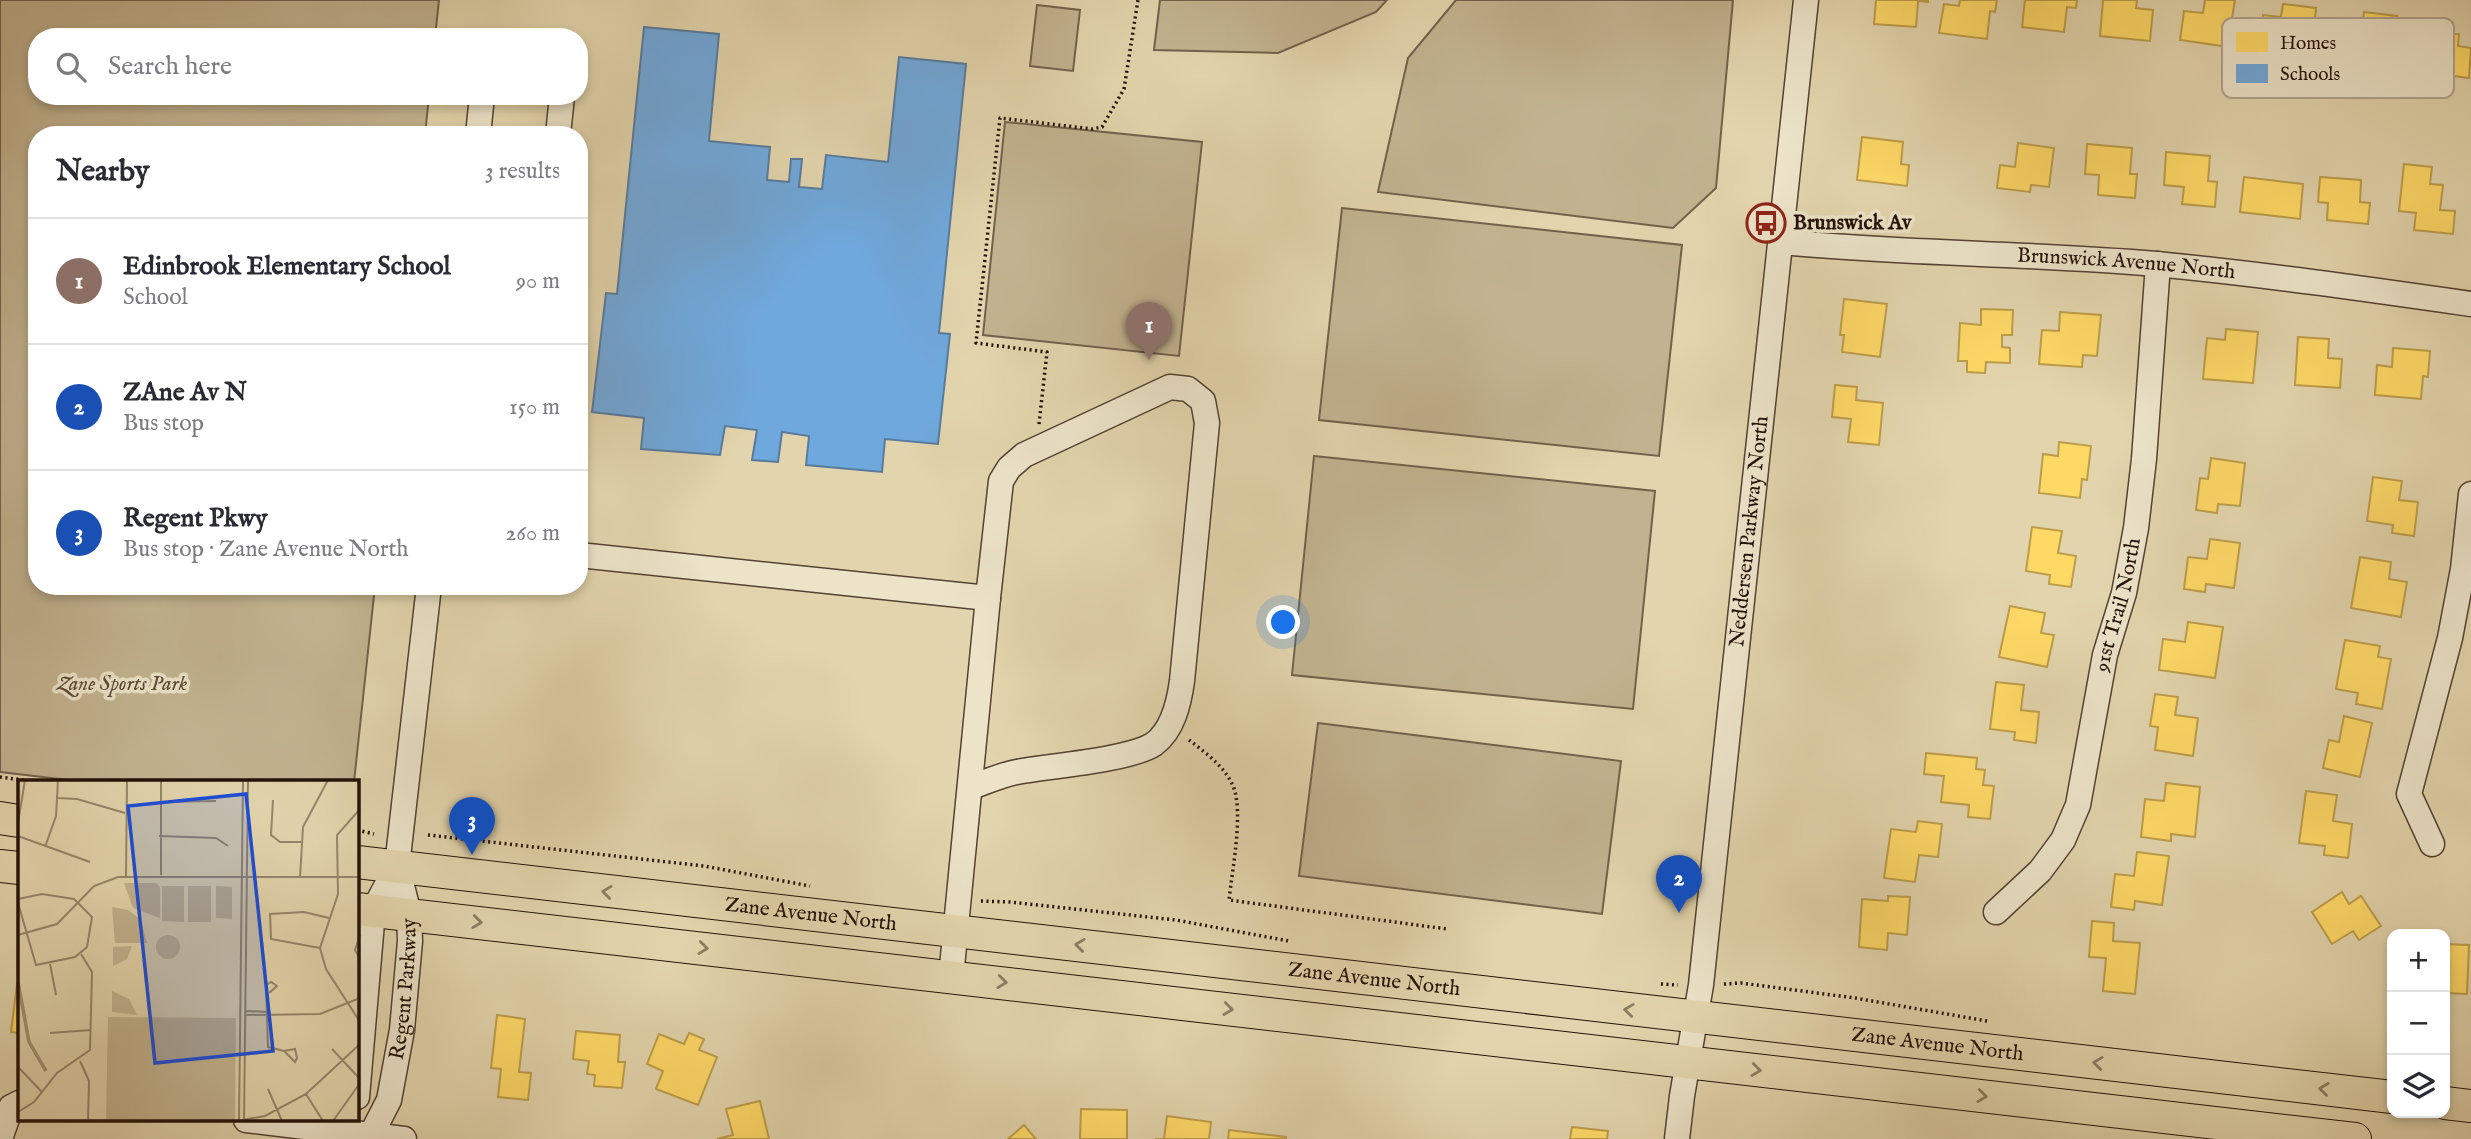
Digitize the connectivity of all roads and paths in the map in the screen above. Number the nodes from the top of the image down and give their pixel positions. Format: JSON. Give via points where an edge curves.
{"nodes":[{"id":1,"x":1138,"y":0,"type":"edge"},
{"id":2,"x":1806,"y":0,"type":"edge"},
{"id":3,"x":481,"y":105,"type":"edge"},
{"id":4,"x":561,"y":105,"type":"edge"},
{"id":5,"x":479,"y":126,"type":"edge"},
{"id":6,"x":559,"y":126,"type":"edge"},
{"id":7,"x":1781,"y":242,"type":"junction"},
{"id":8,"x":2158,"y":264,"type":"junction"},
{"id":9,"x":2471,"y":304,"type":"edge"},
{"id":10,"x":1022,"y":457,"type":"junction"},
{"id":11,"x":2471,"y":494,"type":"edge"},
{"id":12,"x":588,"y":556,"type":"edge"},
{"id":13,"x":428,"y":595,"type":"edge"},
{"id":14,"x":988,"y":598,"type":"junction"},
{"id":15,"x":1170,"y":727,"type":"junction"},
{"id":16,"x":0,"y":778,"type":"edge"},
{"id":17,"x":20,"y":780,"type":"edge"},
{"id":18,"x":971,"y":787,"type":"junction"},
{"id":19,"x":0,"y":818,"type":"edge"},
{"id":20,"x":18,"y":821,"type":"edge"},
{"id":21,"x":359,"y":830,"type":"edge"},
{"id":22,"x":374,"y":834,"type":"dead end"},
{"id":23,"x":428,"y":835,"type":"dead end"},
{"id":24,"x":2432,"y":844,"type":"dead end"},
{"id":25,"x":359,"y":862,"type":"edge"},
{"id":26,"x":0,"y":866,"type":"edge"},
{"id":27,"x":397,"y":866,"type":"junction"},
{"id":28,"x":18,"y":868,"type":"edge"},
{"id":29,"x":813,"y":886,"type":"dead end"},
{"id":30,"x":986,"y":901,"type":"dead end"},
{"id":31,"x":365,"y":910,"type":"edge"},
{"id":32,"x":1996,"y":912,"type":"dead end"},
{"id":33,"x":409,"y":914,"type":"junction"},
{"id":34,"x":1447,"y":929,"type":"dead end"},
{"id":35,"x":956,"y":931,"type":"junction"},
{"id":36,"x":1293,"y":942,"type":"dead end"},
{"id":37,"x":951,"y":976,"type":"junction"},
{"id":38,"x":1696,"y":1018,"type":"junction"},
{"id":39,"x":359,"y":1052,"type":"edge"},
{"id":40,"x":1688,"y":1062,"type":"junction"},
{"id":41,"x":2387,"y":1096,"type":"edge"},
{"id":42,"x":18,"y":1104,"type":"edge"},
{"id":43,"x":2450,"y":1104,"type":"edge"},
{"id":44,"x":359,"y":1105,"type":"edge"},
{"id":45,"x":2471,"y":1106,"type":"edge"},
{"id":46,"x":261,"y":1122,"type":"edge"},
{"id":47,"x":370,"y":1137,"type":"edge"},
{"id":48,"x":1,"y":1139,"type":"edge"},
{"id":49,"x":404,"y":1139,"type":"edge"},
{"id":50,"x":1677,"y":1139,"type":"edge"},
{"id":51,"x":2355,"y":1139,"type":"edge"}],
"edges":[{"from":1,"to":10,"type":"path","via":[[1124,89],[1102,127],[1000,118],[976,343],[1047,352],[1038,426]]},
{"from":2,"to":7,"type":"street","name":"Neddersen Parkway North"},
{"from":3,"to":5,"type":"street"},
{"from":4,"to":6,"type":"street"},
{"from":7,"to":8,"type":"street","name":"Brunswick Avenue North"},
{"from":7,"to":38,"type":"street","name":"Neddersen Parkway North"},
{"from":8,"to":9,"type":"street","name":"Brunswick Avenue North"},
{"from":8,"to":32,"type":"street","name":"91st Trail North","via":[[2136,528],[2124,593],[2105,656],[2078,804],[2063,840],[2040,871]]},
{"from":10,"to":14,"type":"street","via":[[1001,481]]},
{"from":10,"to":15,"type":"street","via":[[1170,387],[1188,389],[1203,401],[1207,423],[1182,681]]},
{"from":11,"to":24,"type":"street","via":[[2450,638],[2409,794]]},
{"from":12,"to":14,"type":"street"},
{"from":13,"to":27,"type":"street"},
{"from":14,"to":18,"type":"street"},
{"from":15,"to":18,"type":"street","via":[[1135,753],[1014,773]]},
{"from":15,"to":34,"type":"path","via":[[1216,762],[1234,787],[1237,823],[1229,900]]},
{"from":16,"to":17,"type":"path"},
{"from":18,"to":35,"type":"street"},
{"from":19,"to":20,"type":"main road"},
{"from":21,"to":22,"type":"path"},
{"from":23,"to":29,"type":"path","via":[[704,866]]},
{"from":25,"to":27,"type":"main road","name":"Zane Avenue North"},
{"from":26,"to":28,"type":"main road"},
{"from":27,"to":31,"type":"street","name":"Regent Parkway"},
{"from":27,"to":33,"type":"street","name":"Regent Parkway"},
{"from":35,"to":27,"type":"main road","name":"Zane Avenue North","one_way":true},
{"from":30,"to":36,"type":"path","via":[[1175,920]]},
{"from":31,"to":33,"type":"main road","name":"Zane Avenue North"},
{"from":31,"to":39,"type":"street","name":"Regent Parkway"},
{"from":33,"to":37,"type":"main road","name":"Zane Avenue North","one_way":true},
{"from":33,"to":47,"type":"street","name":"Regent Parkway","via":[[402,1030],[389,1100]]},
{"from":35,"to":37,"type":"street"},
{"from":38,"to":35,"type":"main road","name":"Zane Avenue North","one_way":true},
{"from":37,"to":40,"type":"main road","name":"Zane Avenue North","one_way":true},
{"from":38,"to":40,"type":"street","name":"Neddersen Parkway North"},
{"from":41,"to":38,"type":"main road","name":"Zane Avenue North","one_way":true},
{"from":40,"to":50,"type":"street","name":"Neddersen Parkway North"},
{"from":40,"to":51,"type":"main road","name":"Zane Avenue North","one_way":true},
{"from":42,"to":48,"type":"street","via":[[11,1107]]},
{"from":43,"to":45,"type":"main road"},
{"from":44,"to":47,"type":"street","name":"Regent Parkway"},
{"from":46,"to":47,"type":"street"},
{"from":47,"to":49,"type":"street"}]}
